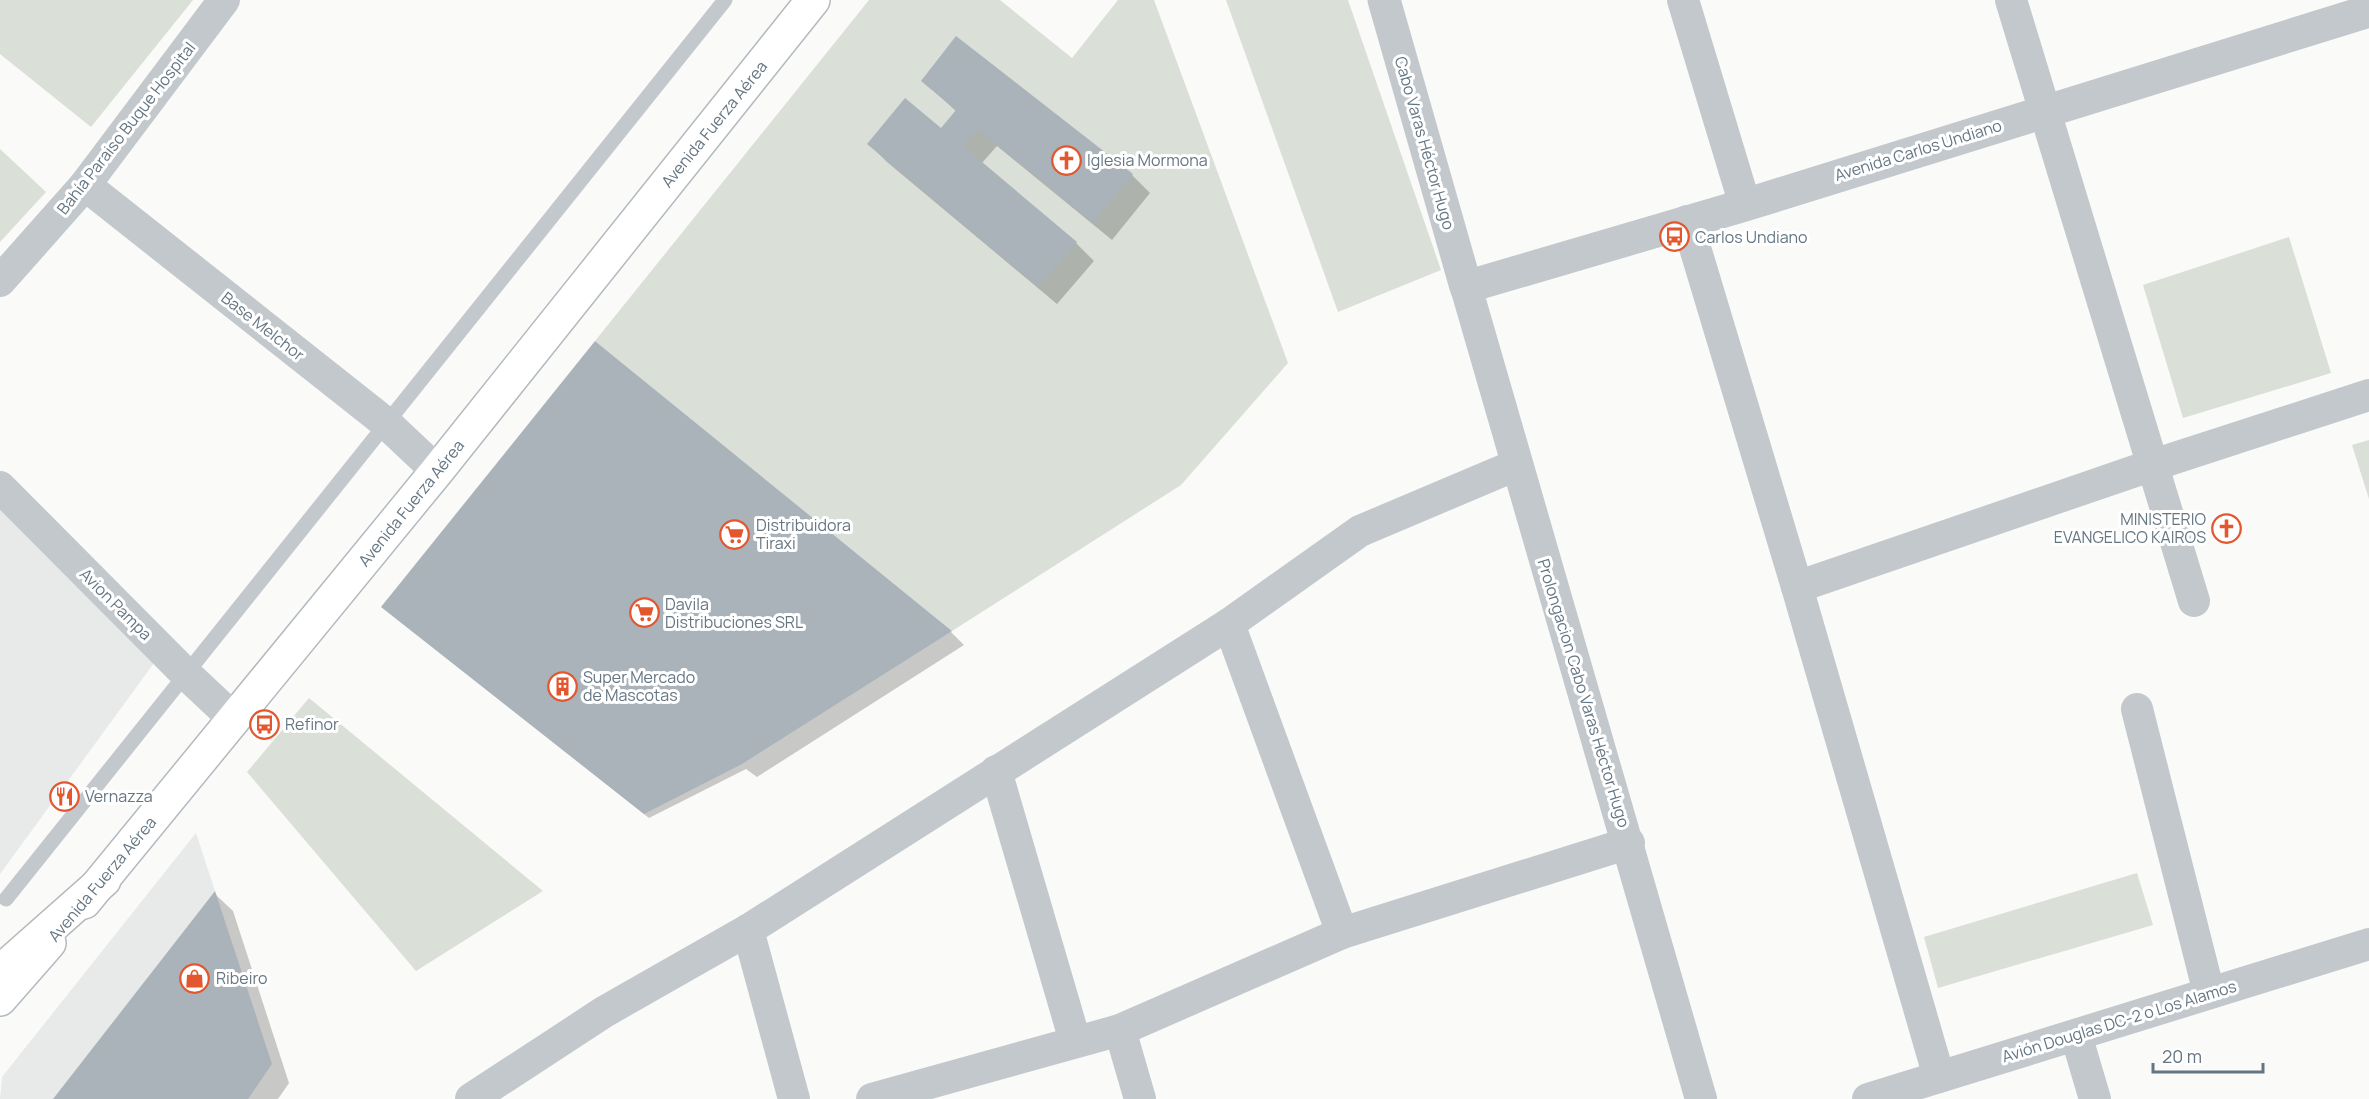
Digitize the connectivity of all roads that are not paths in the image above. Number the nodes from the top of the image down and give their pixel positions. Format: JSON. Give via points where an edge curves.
{"nodes":[{"id":1,"x":224,"y":0,"type":"edge"},
{"id":2,"x":725,"y":0,"type":"edge"},
{"id":3,"x":813,"y":0,"type":"edge"},
{"id":4,"x":1384,"y":0,"type":"edge"},
{"id":5,"x":1683,"y":0,"type":"edge"},
{"id":6,"x":2011,"y":0,"type":"edge"},
{"id":7,"x":2334,"y":10,"type":"edge"},
{"id":8,"x":2369,"y":11,"type":"edge"},
{"id":9,"x":2044,"y":111,"type":"junction"},
{"id":10,"x":86,"y":185,"type":"junction"},
{"id":11,"x":1745,"y":205,"type":"junction"},
{"id":12,"x":1687,"y":221,"type":"junction"},
{"id":13,"x":0,"y":281,"type":"edge"},
{"id":14,"x":1466,"y":287,"type":"junction"},
{"id":15,"x":2369,"y":395,"type":"edge"},
{"id":16,"x":386,"y":423,"type":"junction"},
{"id":17,"x":1516,"y":465,"type":"junction"},
{"id":18,"x":2153,"y":466,"type":"junction"},
{"id":19,"x":437,"y":471,"type":"junction"},
{"id":20,"x":0,"y":487,"type":"edge"},
{"id":21,"x":1797,"y":587,"type":"junction"},
{"id":22,"x":2194,"y":601,"type":"dead end"},
{"id":23,"x":1229,"y":624,"type":"junction"},
{"id":24,"x":187,"y":675,"type":"junction"},
{"id":25,"x":2137,"y":709,"type":"dead end"},
{"id":26,"x":234,"y":719,"type":"junction"},
{"id":27,"x":996,"y":771,"type":"junction"},
{"id":28,"x":1629,"y":843,"type":"junction"},
{"id":29,"x":104,"y":880,"type":"junction"},
{"id":30,"x":6,"y":899,"type":"dead end"},
{"id":31,"x":748,"y":930,"type":"junction"},
{"id":32,"x":1342,"y":933,"type":"junction"},
{"id":33,"x":2369,"y":944,"type":"edge"},
{"id":34,"x":0,"y":972,"type":"edge"},
{"id":35,"x":2209,"y":993,"type":"junction"},
{"id":36,"x":0,"y":999,"type":"edge"},
{"id":37,"x":1120,"y":1030,"type":"junction"},
{"id":38,"x":2076,"y":1035,"type":"junction"},
{"id":39,"x":1075,"y":1041,"type":"junction"},
{"id":40,"x":1939,"y":1077,"type":"junction"},
{"id":41,"x":471,"y":1099,"type":"edge"},
{"id":42,"x":794,"y":1099,"type":"edge"},
{"id":43,"x":872,"y":1099,"type":"edge"},
{"id":44,"x":1140,"y":1099,"type":"edge"},
{"id":45,"x":1701,"y":1099,"type":"edge"},
{"id":46,"x":1868,"y":1099,"type":"edge"},
{"id":47,"x":2095,"y":1099,"type":"edge"}],
"edges":[{"from":1,"to":10,"type":"street","name":"Bahía Paraiso Buque Hospital"},
{"from":2,"to":16,"type":"lane"},
{"from":3,"to":19,"type":"main road","name":"Avenida Fuerza Aérea"},
{"from":4,"to":14,"type":"street","name":"Cabo Varas Héctor Hugo"},
{"from":5,"to":11,"type":"street"},
{"from":6,"to":9,"type":"street"},
{"from":7,"to":8,"type":"street","name":"Avenida Carlos Undiano"},
{"from":7,"to":9,"type":"street","name":"Avenida Carlos Undiano"},
{"from":9,"to":11,"type":"street","name":"Avenida Carlos Undiano"},
{"from":9,"to":18,"type":"street"},
{"from":10,"to":13,"type":"street","name":"Bahía Paraiso Buque Hospital"},
{"from":10,"to":16,"type":"street","name":"Base Melchor"},
{"from":11,"to":12,"type":"street","name":"Avenida Carlos Undiano"},
{"from":12,"to":14,"type":"street","name":"Avenida Carlos Undiano"},
{"from":12,"to":21,"type":"street"},
{"from":14,"to":17,"type":"street","name":"Prolongacion Cabo Varas Héctor Hugo"},
{"from":15,"to":18,"type":"street"},
{"from":16,"to":19,"type":"street","name":"Base Melchor"},
{"from":16,"to":24,"type":"lane"},
{"from":17,"to":23,"type":"street","via":[[1360,531]]},
{"from":17,"to":28,"type":"street","name":"Prolongacion Cabo Varas Héctor Hugo"},
{"from":18,"to":21,"type":"street"},
{"from":18,"to":22,"type":"street"},
{"from":19,"to":26,"type":"main road","name":"Avenida Fuerza Aérea"},
{"from":20,"to":24,"type":"street","name":"Avion Pampa"},
{"from":21,"to":40,"type":"street"},
{"from":23,"to":27,"type":"street"},
{"from":23,"to":32,"type":"street"},
{"from":24,"to":26,"type":"street","name":"Avion Pampa"},
{"from":24,"to":30,"type":"lane"},
{"from":25,"to":35,"type":"street"},
{"from":26,"to":29,"type":"main road","name":"Avenida Fuerza Aérea"},
{"from":27,"to":31,"type":"street"},
{"from":27,"to":39,"type":"street"},
{"from":28,"to":32,"type":"street"},
{"from":28,"to":45,"type":"street","name":"Prolongacion Cabo Varas Héctor Hugo"},
{"from":29,"to":34,"type":"main road"},
{"from":29,"to":36,"type":"main road","name":"Avenida Fuerza Aérea"},
{"from":31,"to":41,"type":"street","via":[[604,1012]]},
{"from":31,"to":42,"type":"street"},
{"from":32,"to":37,"type":"street"},
{"from":33,"to":35,"type":"street","name":"Avión Douglas DC-2 o Los Alamos"},
{"from":35,"to":38,"type":"street","name":"Avión Douglas DC-2 o Los Alamos"},
{"from":37,"to":39,"type":"street"},
{"from":37,"to":44,"type":"street"},
{"from":38,"to":40,"type":"street","name":"Avión Douglas DC-2 o Los Alamos"},
{"from":38,"to":47,"type":"street"},
{"from":39,"to":43,"type":"street"},
{"from":40,"to":46,"type":"street","name":"Avión Douglas DC-2 o Los Alamos"}]}
